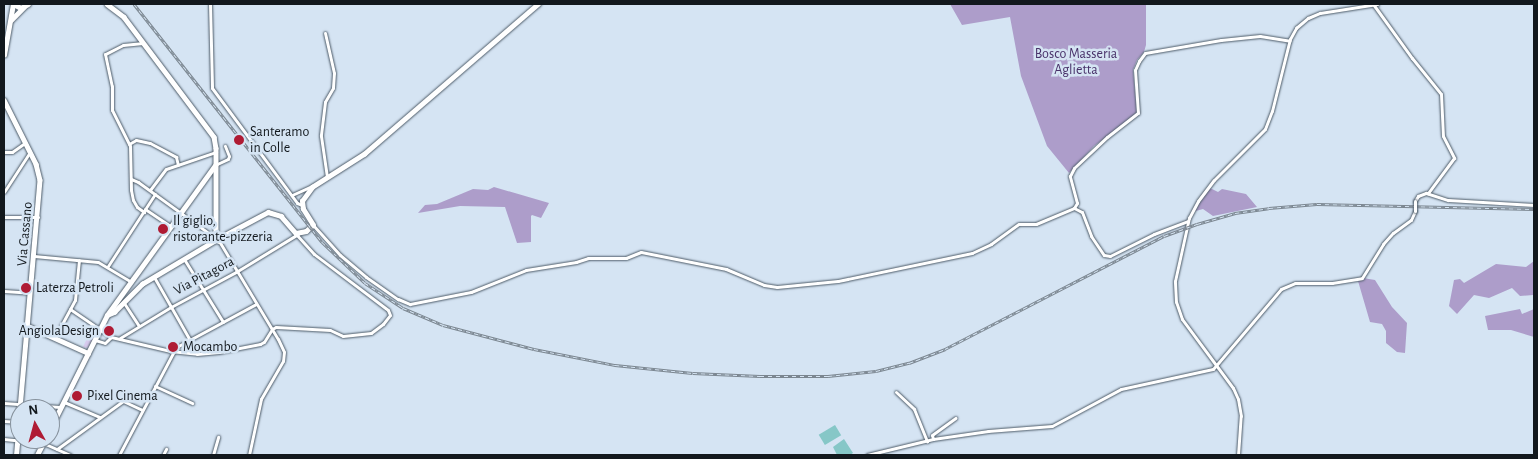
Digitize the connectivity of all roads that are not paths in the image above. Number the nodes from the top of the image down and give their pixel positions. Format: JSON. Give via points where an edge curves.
{"nodes":[{"id":1,"x":13,"y":4,"type":"edge"},
{"id":2,"x":107,"y":4,"type":"edge"},
{"id":3,"x":210,"y":4,"type":"edge"},
{"id":4,"x":538,"y":4,"type":"edge"},
{"id":5,"x":1373,"y":4,"type":"edge"},
{"id":6,"x":1377,"y":4,"type":"edge"},
{"id":7,"x":28,"y":5,"type":"edge"},
{"id":8,"x":11,"y":20,"type":"junction"},
{"id":9,"x":325,"y":33,"type":"dead end"},
{"id":10,"x":1290,"y":41,"type":"junction"},
{"id":11,"x":143,"y":43,"type":"junction"},
{"id":12,"x":4,"y":56,"type":"edge"},
{"id":13,"x":4,"y":100,"type":"edge"},
{"id":14,"x":25,"y":143,"type":"junction"},
{"id":15,"x":129,"y":145,"type":"junction"},
{"id":16,"x":225,"y":146,"type":"dead end"},
{"id":17,"x":30,"y":151,"type":"junction"},
{"id":18,"x":4,"y":152,"type":"edge"},
{"id":19,"x":216,"y":152,"type":"junction"},
{"id":20,"x":178,"y":165,"type":"junction"},
{"id":21,"x":215,"y":165,"type":"junction"},
{"id":22,"x":328,"y":177,"type":"junction"},
{"id":23,"x":131,"y":179,"type":"junction"},
{"id":24,"x":315,"y":185,"type":"junction"},
{"id":25,"x":150,"y":190,"type":"junction"},
{"id":26,"x":4,"y":192,"type":"edge"},
{"id":27,"x":1428,"y":193,"type":"junction"},
{"id":28,"x":155,"y":194,"type":"junction"},
{"id":29,"x":292,"y":195,"type":"junction"},
{"id":30,"x":1534,"y":204,"type":"edge"},
{"id":31,"x":302,"y":205,"type":"junction"},
{"id":32,"x":1074,"y":208,"type":"junction"},
{"id":33,"x":144,"y":210,"type":"junction"},
{"id":34,"x":180,"y":212,"type":"junction"},
{"id":35,"x":4,"y":217,"type":"edge"},
{"id":36,"x":38,"y":217,"type":"junction"},
{"id":37,"x":1188,"y":221,"type":"junction"},
{"id":38,"x":312,"y":225,"type":"junction"},
{"id":39,"x":170,"y":226,"type":"junction"},
{"id":40,"x":298,"y":234,"type":"junction"},
{"id":41,"x":217,"y":238,"type":"junction"},
{"id":42,"x":34,"y":256,"type":"junction"},
{"id":43,"x":184,"y":259,"type":"junction"},
{"id":44,"x":79,"y":260,"type":"junction"},
{"id":45,"x":108,"y":266,"type":"junction"},
{"id":46,"x":236,"y":272,"type":"junction"},
{"id":47,"x":154,"y":277,"type":"junction"},
{"id":48,"x":131,"y":282,"type":"junction"},
{"id":49,"x":203,"y":290,"type":"junction"},
{"id":50,"x":4,"y":291,"type":"edge"},
{"id":51,"x":31,"y":293,"type":"junction"},
{"id":52,"x":124,"y":303,"type":"junction"},
{"id":53,"x":256,"y":304,"type":"junction"},
{"id":54,"x":171,"y":306,"type":"junction"},
{"id":55,"x":70,"y":310,"type":"junction"},
{"id":56,"x":107,"y":315,"type":"junction"},
{"id":57,"x":223,"y":322,"type":"junction"},
{"id":58,"x":28,"y":326,"type":"junction"},
{"id":59,"x":139,"y":326,"type":"junction"},
{"id":60,"x":100,"y":328,"type":"junction"},
{"id":61,"x":272,"y":329,"type":"junction"},
{"id":62,"x":55,"y":337,"type":"junction"},
{"id":63,"x":111,"y":337,"type":"junction"},
{"id":64,"x":119,"y":338,"type":"junction"},
{"id":65,"x":94,"y":339,"type":"junction"},
{"id":66,"x":190,"y":340,"type":"junction"},
{"id":67,"x":172,"y":351,"type":"junction"},
{"id":68,"x":88,"y":353,"type":"junction"},
{"id":69,"x":1216,"y":366,"type":"junction"},
{"id":70,"x":155,"y":386,"type":"junction"},
{"id":71,"x":896,"y":392,"type":"dead end"},
{"id":72,"x":21,"y":399,"type":"edge"},
{"id":73,"x":63,"y":401,"type":"junction"},
{"id":74,"x":192,"y":403,"type":"dead end"},
{"id":75,"x":60,"y":407,"type":"edge"},
{"id":76,"x":142,"y":410,"type":"junction"},
{"id":77,"x":100,"y":417,"type":"junction"},
{"id":78,"x":955,"y":418,"type":"dead end"},
{"id":79,"x":218,"y":437,"type":"dead end"},
{"id":80,"x":933,"y":439,"type":"junction"},
{"id":81,"x":926,"y":441,"type":"junction"},
{"id":82,"x":60,"y":447,"type":"edge"},
{"id":83,"x":57,"y":449,"type":"edge"},
{"id":84,"x":166,"y":449,"type":"dead end"},
{"id":85,"x":70,"y":455,"type":"edge"},
{"id":86,"x":119,"y":455,"type":"edge"},
{"id":87,"x":163,"y":455,"type":"edge"},
{"id":88,"x":213,"y":455,"type":"edge"},
{"id":89,"x":249,"y":455,"type":"edge"},
{"id":90,"x":867,"y":455,"type":"edge"},
{"id":91,"x":1238,"y":455,"type":"edge"}],
"edges":[{"from":1,"to":7,"type":"main road","via":[[18,8]]},
{"from":1,"to":8,"type":"main road"},
{"from":2,"to":11,"type":"main road","via":[[124,17]]},
{"from":3,"to":29,"type":"street","via":[[212,88]]},
{"from":4,"to":22,"type":"main road","via":[[381,140]]},
{"from":5,"to":6,"type":"street"},
{"from":5,"to":10,"type":"street","via":[[1313,16],[1296,28]]},
{"from":5,"to":27,"type":"street","via":[[1440,94],[1443,136],[1454,158]]},
{"from":7,"to":8,"type":"main road"},
{"from":8,"to":12,"type":"main road"},
{"from":9,"to":22,"type":"street","via":[[334,73],[333,85],[326,98],[322,136]]},
{"from":10,"to":32,"type":"street","via":[[1260,36],[1145,53],[1135,70],[1138,113],[1074,168],[1070,176],[1077,203]]},
{"from":10,"to":37,"type":"street","via":[[1265,130],[1214,180]]},
{"from":11,"to":15,"type":"street","via":[[122,44],[105,54],[112,86],[112,110]]},
{"from":11,"to":19,"type":"main road","via":[[211,133]]},
{"from":13,"to":14,"type":"main road","name":"Via Cassano"},
{"from":14,"to":17,"type":"main road","name":"Via Cassano"},
{"from":14,"to":18,"type":"street","via":[[12,152]]},
{"from":15,"to":20,"type":"street","via":[[136,140],[150,143],[176,157]]},
{"from":15,"to":23,"type":"street"},
{"from":16,"to":21,"type":"street","via":[[230,156]]},
{"from":17,"to":26,"type":"street"},
{"from":17,"to":36,"type":"main road","name":"Via Cassano","via":[[40,176]]},
{"from":19,"to":20,"type":"street"},
{"from":19,"to":21,"type":"main road"},
{"from":20,"to":25,"type":"street","via":[[166,169]]},
{"from":21,"to":34,"type":"main road"},
{"from":21,"to":41,"type":"main road"},
{"from":22,"to":24,"type":"main road"},
{"from":23,"to":25,"type":"street"},
{"from":23,"to":33,"type":"street","via":[[133,200]]},
{"from":24,"to":29,"type":"street"},
{"from":24,"to":31,"type":"main road","via":[[304,197]]},
{"from":25,"to":28,"type":"street"},
{"from":27,"to":30,"type":"street","via":[[1448,200]]},
{"from":27,"to":69,"type":"street","bridge":true,"via":[[1418,196],[1411,220],[1382,244],[1362,278],[1332,283],[1295,282],[1281,289]]},
{"from":28,"to":33,"type":"street"},
{"from":28,"to":34,"type":"street"},
{"from":29,"to":31,"type":"street"},
{"from":31,"to":38,"type":"main road"},
{"from":32,"to":37,"type":"street","via":[[1082,212],[1091,236],[1104,255],[1110,256]]},
{"from":32,"to":38,"type":"street","via":[[1036,224],[1019,224],[972,253],[838,281],[776,287],[726,269],[641,252],[626,258],[588,258],[526,270],[471,292],[414,304],[398,299],[366,277]]},
{"from":33,"to":39,"type":"street"},
{"from":33,"to":45,"type":"street"},
{"from":34,"to":39,"type":"main road"},
{"from":34,"to":41,"type":"street"},
{"from":35,"to":36,"type":"street"},
{"from":36,"to":42,"type":"main road","name":"Via Cassano"},
{"from":37,"to":69,"type":"street","via":[[1176,281],[1176,302],[1182,319]]},
{"from":38,"to":40,"type":"main road"},
{"from":39,"to":48,"type":"main road"},
{"from":40,"to":41,"type":"main road","via":[[281,216],[272,212]]},
{"from":40,"to":46,"type":"street","name":"Via Pitagora"},
{"from":40,"to":61,"type":"street","via":[[311,251],[388,310],[390,315],[376,331],[351,336],[325,330]]},
{"from":41,"to":43,"type":"main road"},
{"from":41,"to":46,"type":"street"},
{"from":42,"to":44,"type":"street"},
{"from":42,"to":51,"type":"main road","name":"Via Cassano"},
{"from":43,"to":47,"type":"main road"},
{"from":43,"to":49,"type":"street"},
{"from":44,"to":45,"type":"street"},
{"from":44,"to":55,"type":"street","via":[[75,300]]},
{"from":45,"to":48,"type":"street"},
{"from":46,"to":49,"type":"street","name":"Via Pitagora"},
{"from":46,"to":53,"type":"street"},
{"from":47,"to":52,"type":"main road","via":[[142,284]]},
{"from":47,"to":54,"type":"street"},
{"from":48,"to":56,"type":"main road"},
{"from":49,"to":54,"type":"street","name":"Via Pitagora"},
{"from":49,"to":57,"type":"street"},
{"from":50,"to":51,"type":"street"},
{"from":51,"to":58,"type":"main road","name":"Via Cassano"},
{"from":52,"to":56,"type":"main road"},
{"from":52,"to":59,"type":"street"},
{"from":53,"to":57,"type":"street"},
{"from":53,"to":61,"type":"street"},
{"from":54,"to":59,"type":"street","name":"Via Pitagora"},
{"from":54,"to":66,"type":"street"},
{"from":55,"to":60,"type":"street"},
{"from":55,"to":62,"type":"street"},
{"from":56,"to":60,"type":"main road"},
{"from":57,"to":66,"type":"street"},
{"from":58,"to":62,"type":"main road"},
{"from":58,"to":72,"type":"main road","name":"Via Cassano"},
{"from":59,"to":64,"type":"street","name":"Via Pitagora"},
{"from":60,"to":63,"type":"street"},
{"from":60,"to":65,"type":"main road"},
{"from":61,"to":67,"type":"street","via":[[264,342],[256,345],[211,353]]},
{"from":61,"to":89,"type":"street","via":[[284,357],[261,398]]},
{"from":62,"to":68,"type":"main road"},
{"from":63,"to":64,"type":"street"},
{"from":63,"to":65,"type":"street","via":[[103,343]]},
{"from":64,"to":67,"type":"street"},
{"from":65,"to":68,"type":"main road"},
{"from":66,"to":67,"type":"street"},
{"from":67,"to":70,"type":"street"},
{"from":68,"to":73,"type":"main road"},
{"from":69,"to":80,"type":"street","via":[[1121,389],[1054,426]]},
{"from":69,"to":91,"type":"street","via":[[1240,403]]},
{"from":70,"to":74,"type":"street"},
{"from":70,"to":76,"type":"street"},
{"from":71,"to":81,"type":"street","via":[[914,409]]},
{"from":73,"to":75,"type":"main road"},
{"from":73,"to":77,"type":"street"},
{"from":76,"to":77,"type":"street","via":[[123,401]]},
{"from":76,"to":86,"type":"street"},
{"from":77,"to":82,"type":"street"},
{"from":78,"to":80,"type":"street","via":[[932,435]]},
{"from":79,"to":88,"type":"street"},
{"from":80,"to":81,"type":"street"},
{"from":81,"to":90,"type":"street"},
{"from":83,"to":85,"type":"street"},
{"from":84,"to":87,"type":"street"}]}
